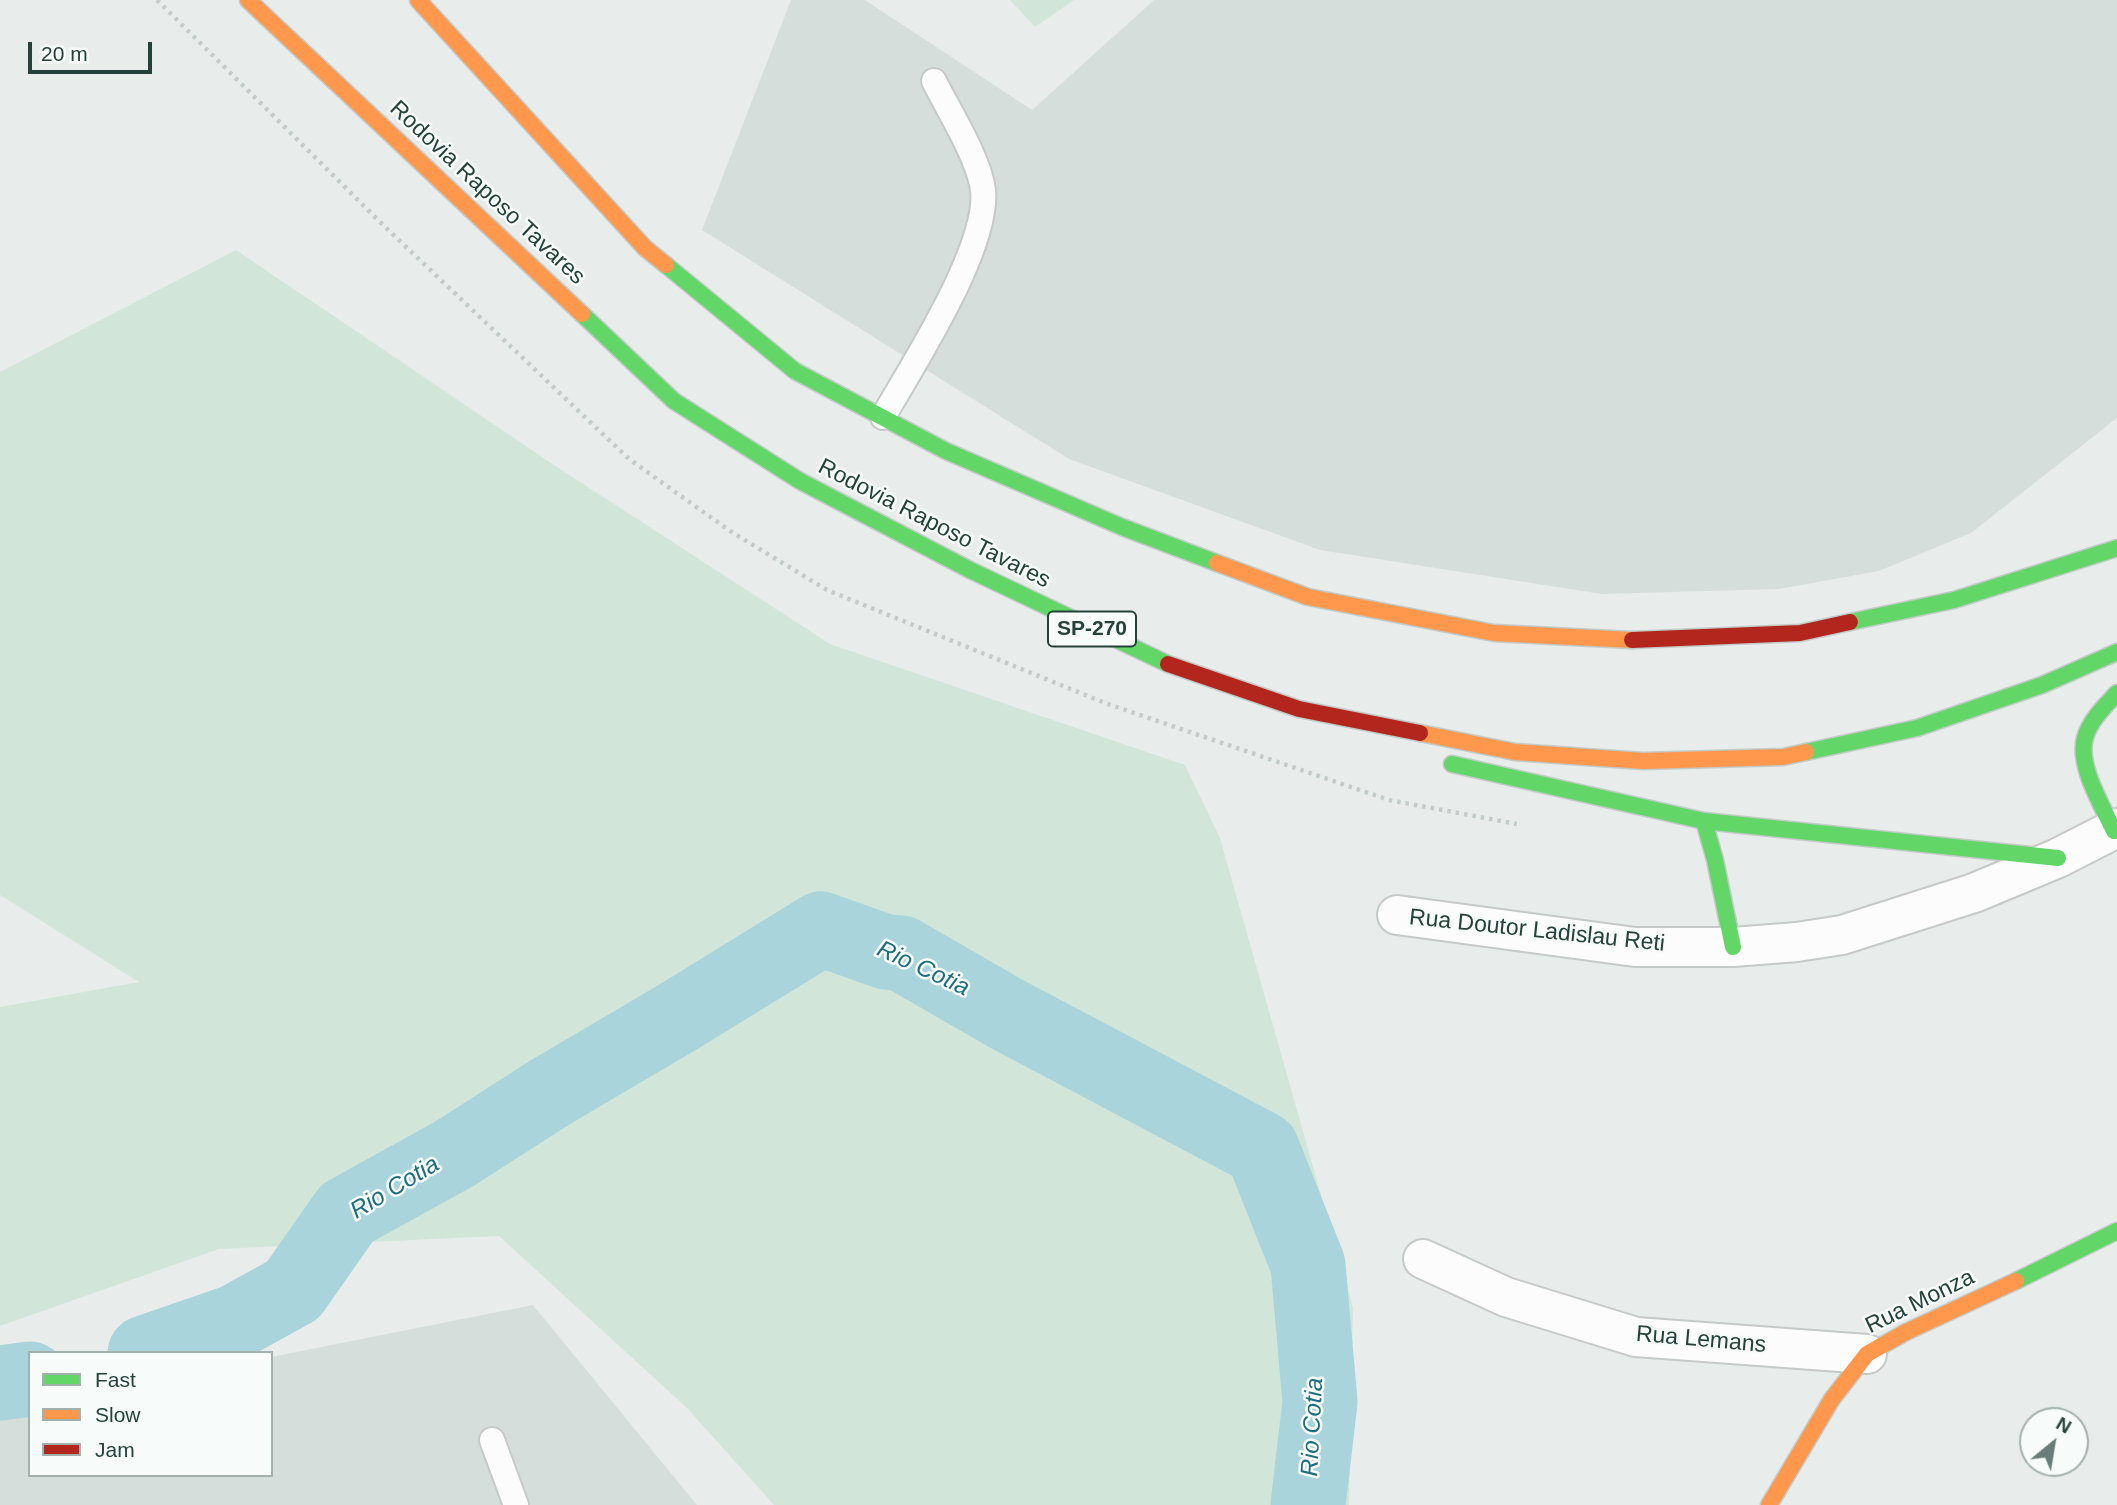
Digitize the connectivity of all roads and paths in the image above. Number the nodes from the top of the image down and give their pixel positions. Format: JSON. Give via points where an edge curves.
{"nodes":[{"id":1,"x":248,"y":0,"type":"edge"},
{"id":2,"x":418,"y":0,"type":"edge"},
{"id":3,"x":934,"y":81,"type":"dead end"},
{"id":4,"x":883,"y":417,"type":"junction"},
{"id":5,"x":2117,"y":548,"type":"edge"},
{"id":6,"x":2117,"y":652,"type":"edge"},
{"id":7,"x":2117,"y":693,"type":"edge"},
{"id":8,"x":1299,"y":709,"type":"junction"},
{"id":9,"x":1401,"y":746,"type":"dead end"},
{"id":10,"x":1440,"y":760,"type":"dead end"},
{"id":11,"x":1704,"y":821,"type":"junction"},
{"id":12,"x":2115,"y":830,"type":"edge"},
{"id":13,"x":2058,"y":858,"type":"junction"},
{"id":14,"x":1397,"y":915,"type":"dead end"},
{"id":15,"x":1733,"y":947,"type":"junction"},
{"id":16,"x":2117,"y":1231,"type":"edge"},
{"id":17,"x":1423,"y":1259,"type":"dead end"},
{"id":18,"x":1867,"y":1354,"type":"junction"},
{"id":19,"x":492,"y":1440,"type":"dead end"},
{"id":20,"x":516,"y":1505,"type":"edge"},
{"id":21,"x":1769,"y":1505,"type":"edge"}],
"edges":[{"from":1,"to":8,"type":"main road","name":"Rodovia Raposo Tavares","number":"SP-270","via":[[674,401],[800,481],[970,569],[1154,659]]},
{"from":2,"to":4,"type":"main road","via":[[645,248],[795,371]]},
{"from":3,"to":4,"type":"lane","via":[[973,160],[985,206],[952,295]]},
{"from":4,"to":5,"type":"main road","via":[[946,451],[1122,527],[1308,597],[1493,633],[1645,641],[1800,633],[1954,600]]},
{"from":6,"to":8,"type":"main road","name":"Rodovia Raposo Tavares","number":"SP-270","via":[[2042,685],[1917,728],[1783,757],[1643,761],[1515,752]]},
{"from":7,"to":12,"type":"main road","via":[[2101,708],[2084,740],[2089,772]]},
{"from":8,"to":9,"type":"main road"},
{"from":10,"to":11,"type":"main road"},
{"from":11,"to":13,"type":"main road"},
{"from":11,"to":15,"type":"main road"},
{"from":12,"to":13,"type":"street","name":"Rua Doutor Ladislau Reti"},
{"from":13,"to":15,"type":"street","name":"Rua Doutor Ladislau Reti","via":[[1974,892],[1842,935]]},
{"from":14,"to":15,"type":"street","name":"Rua Doutor Ladislau Reti","via":[[1635,947]]},
{"from":16,"to":18,"type":"main road","name":"Rua Monza"},
{"from":17,"to":18,"type":"street","name":"Rua Lemans","via":[[1506,1297],[1636,1336]]},
{"from":18,"to":21,"type":"main road","name":"Rua Monza","via":[[1832,1399]]},
{"from":19,"to":20,"type":"lane"}]}
